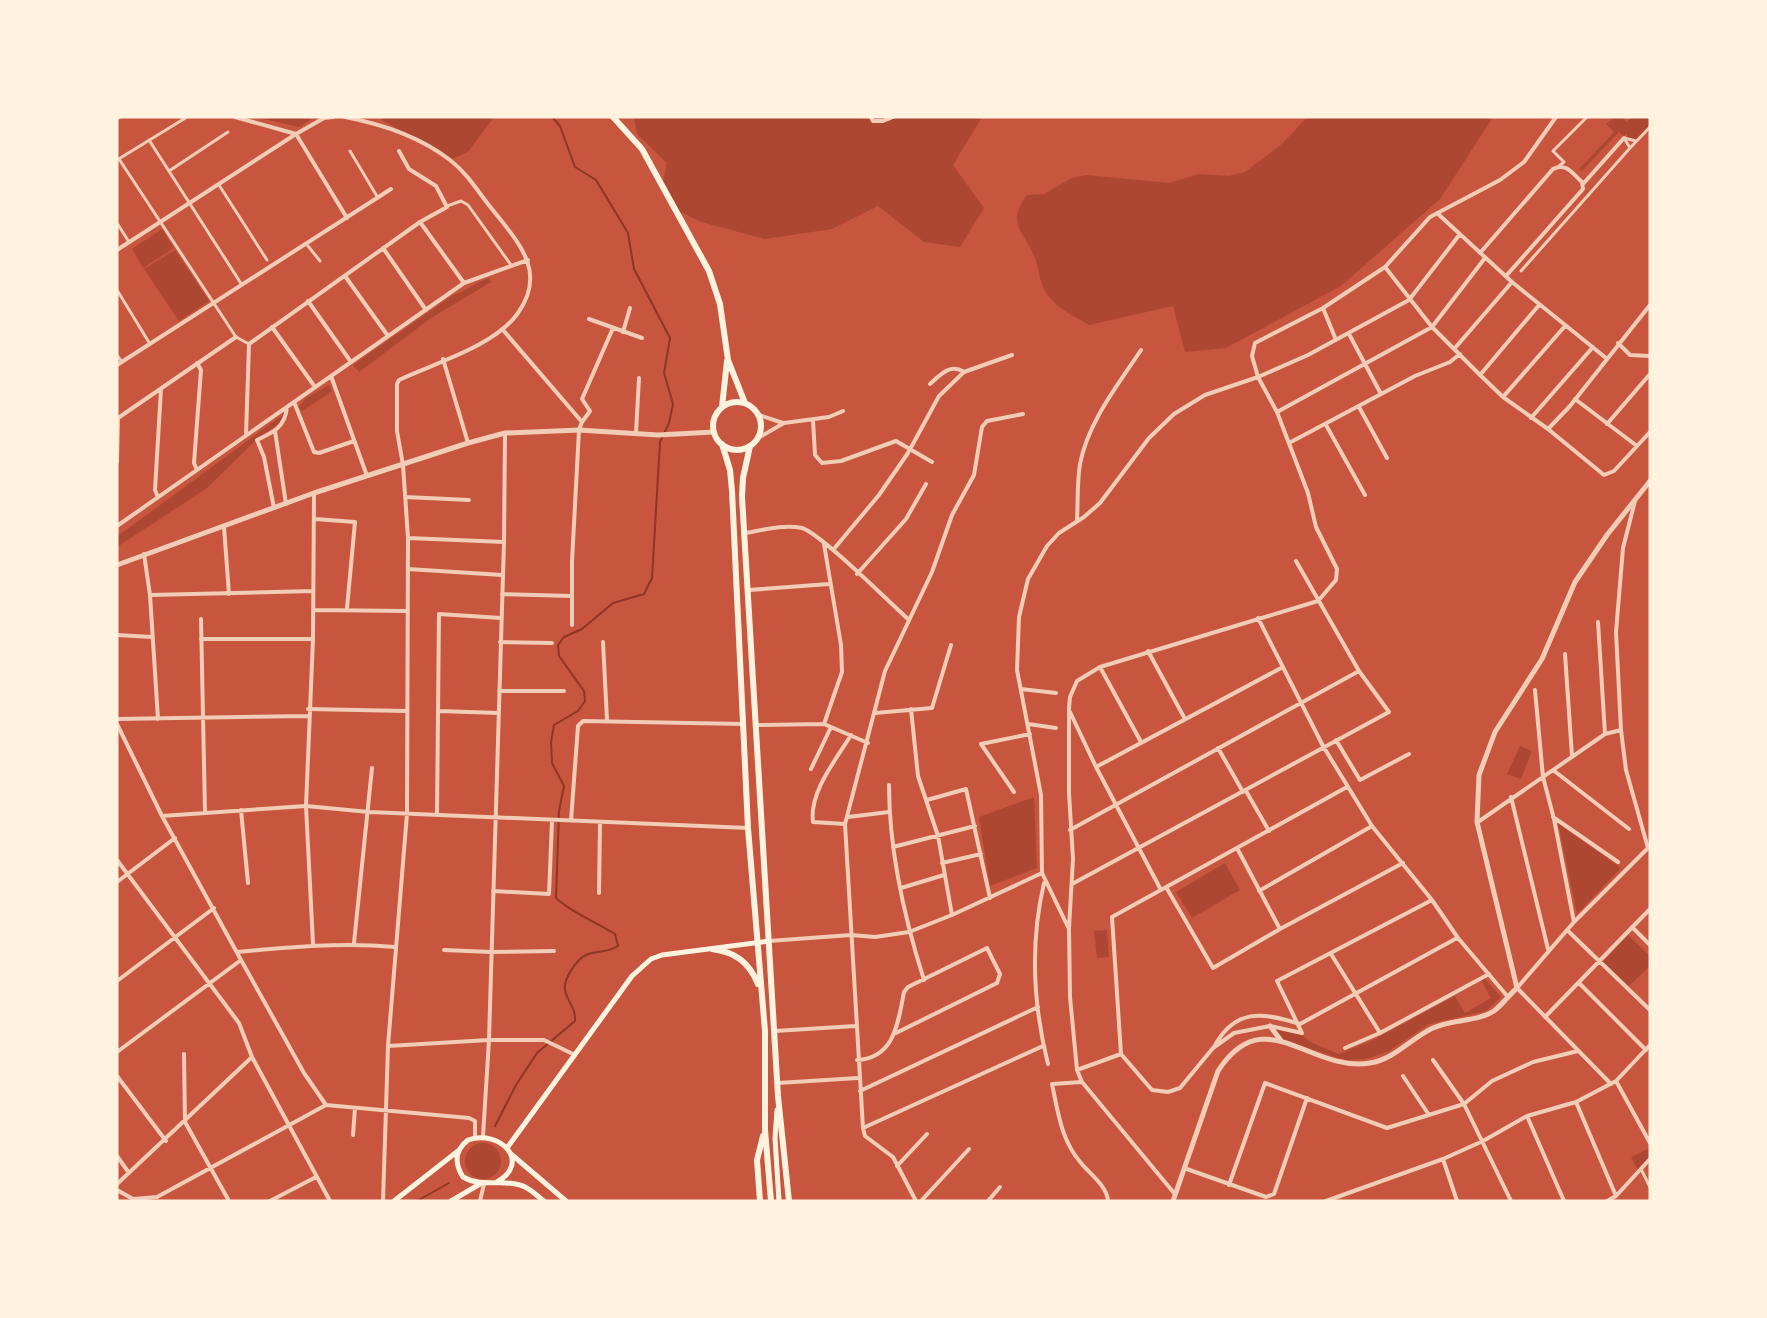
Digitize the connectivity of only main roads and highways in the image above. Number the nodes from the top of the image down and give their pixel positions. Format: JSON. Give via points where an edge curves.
{"nodes":[{"id":1,"x":613,"y":117,"type":"edge"},
{"id":2,"x":728,"y":360,"type":"junction"},
{"id":3,"x":745,"y":403,"type":"junction"},
{"id":4,"x":722,"y":407,"type":"junction"},
{"id":5,"x":722,"y":444,"type":"junction"},
{"id":6,"x":750,"y":446,"type":"junction"},
{"id":7,"x":769,"y":941,"type":"junction"},
{"id":8,"x":757,"y":942,"type":"junction"},
{"id":9,"x":712,"y":949,"type":"junction"},
{"id":10,"x":761,"y":995,"type":"junction"},
{"id":11,"x":778,"y":1096,"type":"junction"},
{"id":12,"x":765,"y":1130,"type":"junction"},
{"id":13,"x":458,"y":1151,"type":"junction"},
{"id":14,"x":509,"y":1151,"type":"junction"},
{"id":15,"x":497,"y":1182,"type":"junction"},
{"id":16,"x":482,"y":1184,"type":"junction"},
{"id":17,"x":394,"y":1201,"type":"edge"},
{"id":18,"x":451,"y":1201,"type":"edge"},
{"id":19,"x":544,"y":1201,"type":"edge"},
{"id":20,"x":566,"y":1201,"type":"edge"},
{"id":21,"x":760,"y":1201,"type":"edge"},
{"id":22,"x":771,"y":1201,"type":"edge"},
{"id":23,"x":779,"y":1201,"type":"edge"},
{"id":24,"x":789,"y":1201,"type":"edge"}],
"edges":[{"from":1,"to":2,"type":"main road","via":[[642,149],[710,271],[720,303]]},
{"from":2,"to":3,"type":"main road"},
{"from":2,"to":4,"type":"main road"},
{"from":3,"to":4,"type":"main road","via":[[733,402]]},
{"from":3,"to":6,"type":"main road","via":[[759,415],[762,426]]},
{"from":4,"to":5,"type":"main road","via":[[715,417],[714,432]]},
{"from":5,"to":6,"type":"main road","via":[[732,449]]},
{"from":5,"to":8,"type":"main road","via":[[730,470]]},
{"from":6,"to":7,"type":"main road","via":[[743,478]]},
{"from":7,"to":8,"type":"main road"},
{"from":7,"to":11,"type":"main road"},
{"from":8,"to":9,"type":"main road"},
{"from":8,"to":10,"type":"main road"},
{"from":9,"to":10,"type":"main road","via":[[724,950],[746,962]]},
{"from":9,"to":14,"type":"main road","via":[[673,952],[651,959],[632,976]]},
{"from":10,"to":12,"type":"main road","via":[[766,1061]]},
{"from":11,"to":23,"type":"main road","via":[[775,1138]]},
{"from":11,"to":24,"type":"main road"},
{"from":12,"to":21,"type":"main road","via":[[757,1160]]},
{"from":12,"to":22,"type":"main road"},
{"from":13,"to":14,"type":"main road","via":[[468,1140],[483,1136],[500,1141]]},
{"from":13,"to":16,"type":"main road","via":[[456,1160],[463,1177]]},
{"from":13,"to":17,"type":"main road"},
{"from":14,"to":15,"type":"main road","via":[[510,1172]]},
{"from":14,"to":20,"type":"main road"},
{"from":15,"to":16,"type":"main road"},
{"from":15,"to":19,"type":"main road","via":[[523,1185]]},
{"from":16,"to":18,"type":"main road"}]}
